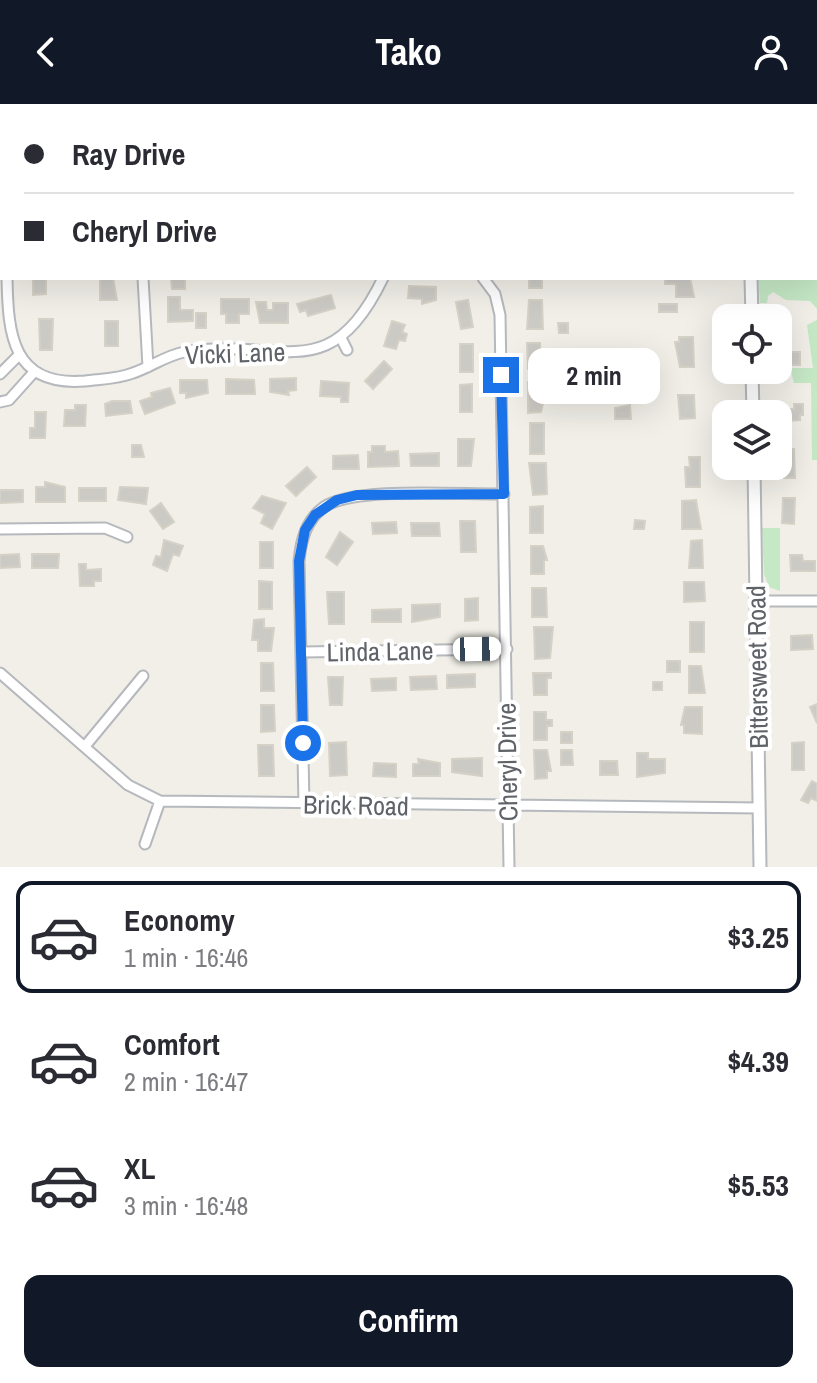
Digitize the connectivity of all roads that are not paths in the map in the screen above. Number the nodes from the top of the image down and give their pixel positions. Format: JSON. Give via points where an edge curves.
{"nodes":[{"id":1,"x":7,"y":280,"type":"edge"},
{"id":2,"x":143,"y":280,"type":"edge"},
{"id":3,"x":382,"y":280,"type":"edge"},
{"id":4,"x":486,"y":280,"type":"edge"},
{"id":5,"x":751,"y":280,"type":"edge"},
{"id":6,"x":752,"y":304,"type":"edge"},
{"id":7,"x":4,"y":311,"type":"edge"},
{"id":8,"x":341,"y":338,"type":"junction"},
{"id":9,"x":347,"y":350,"type":"dead end"},
{"id":10,"x":19,"y":355,"type":"junction"},
{"id":11,"x":148,"y":367,"type":"junction"},
{"id":12,"x":35,"y":371,"type":"junction"},
{"id":13,"x":0,"y":374,"type":"edge"},
{"id":14,"x":0,"y":402,"type":"edge"},
{"id":15,"x":754,"y":480,"type":"edge"},
{"id":16,"x":504,"y":494,"type":"junction"},
{"id":17,"x":0,"y":529,"type":"edge"},
{"id":18,"x":127,"y":537,"type":"dead end"},
{"id":19,"x":756,"y":601,"type":"junction"},
{"id":20,"x":817,"y":601,"type":"edge"},
{"id":21,"x":507,"y":649,"type":"junction"},
{"id":22,"x":302,"y":652,"type":"junction"},
{"id":23,"x":0,"y":673,"type":"edge"},
{"id":24,"x":143,"y":676,"type":"dead end"},
{"id":25,"x":86,"y":745,"type":"junction"},
{"id":26,"x":160,"y":801,"type":"junction"},
{"id":27,"x":304,"y":804,"type":"junction"},
{"id":28,"x":507,"y":806,"type":"junction"},
{"id":29,"x":759,"y":808,"type":"junction"},
{"id":30,"x":145,"y":844,"type":"dead end"},
{"id":31,"x":509,"y":867,"type":"edge"},
{"id":32,"x":760,"y":867,"type":"edge"}],
"edges":[{"from":1,"to":7,"type":"street"},
{"from":2,"to":11,"type":"street"},
{"from":3,"to":8,"type":"street","via":[[363,317]]},
{"from":4,"to":16,"type":"street","name":"Cheryl Drive","via":[[500,315]]},
{"from":5,"to":6,"type":"street"},
{"from":7,"to":10,"type":"street"},
{"from":8,"to":9,"type":"street"},
{"from":8,"to":11,"type":"street","name":"Vicki Lane","via":[[298,351],[184,352]]},
{"from":10,"to":12,"type":"street","name":"Vicki Lane"},
{"from":10,"to":13,"type":"street"},
{"from":11,"to":12,"type":"street","name":"Vicki Lane","via":[[118,377],[70,382]]},
{"from":12,"to":14,"type":"street","via":[[9,400]]},
{"from":15,"to":19,"type":"street","name":"Bittersweet Road"},
{"from":16,"to":21,"type":"street","name":"Cheryl Drive"},
{"from":16,"to":22,"type":"street","via":[[357,495],[327,505],[301,541]]},
{"from":17,"to":18,"type":"street","via":[[105,528]]},
{"from":19,"to":20,"type":"street"},
{"from":19,"to":29,"type":"street","name":"Bittersweet Road"},
{"from":21,"to":22,"type":"street","name":"Linda Lane"},
{"from":21,"to":28,"type":"street","name":"Cheryl Drive"},
{"from":22,"to":27,"type":"street"},
{"from":23,"to":25,"type":"street","name":"Brick Road"},
{"from":24,"to":25,"type":"street"},
{"from":25,"to":26,"type":"street","name":"Brick Road","via":[[128,785]]},
{"from":26,"to":27,"type":"street","name":"Brick Road"},
{"from":26,"to":30,"type":"street"},
{"from":27,"to":28,"type":"street","name":"Brick Road"},
{"from":28,"to":29,"type":"street","name":"Brick Road"},
{"from":28,"to":31,"type":"street","name":"Cheryl Drive"},
{"from":29,"to":32,"type":"street","name":"Bittersweet Road"}]}
